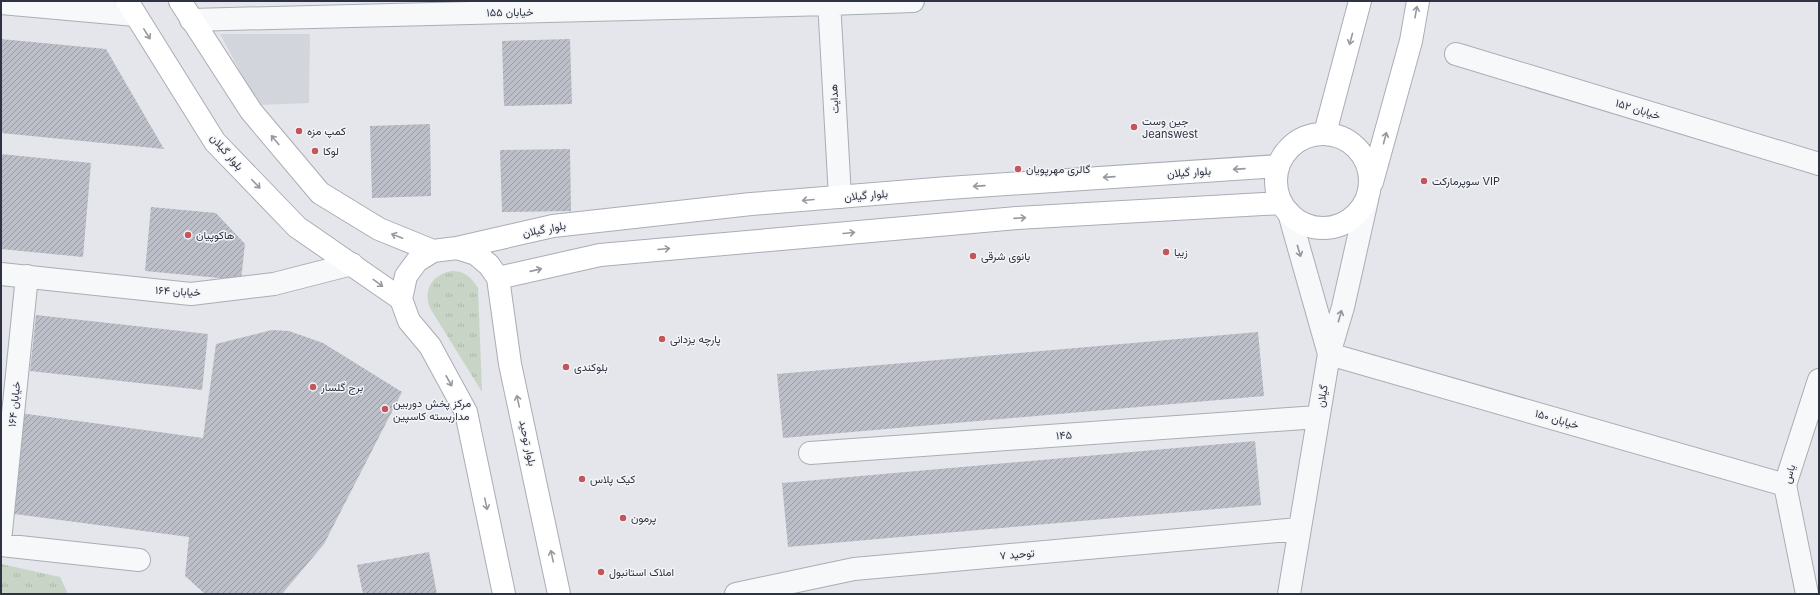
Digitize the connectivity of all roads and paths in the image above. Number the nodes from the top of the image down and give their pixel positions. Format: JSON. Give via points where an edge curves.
{"nodes":[{"id":1,"x":180,"y":1,"type":"edge"},
{"id":2,"x":913,"y":1,"type":"edge"},
{"id":3,"x":1360,"y":1,"type":"edge"},
{"id":4,"x":1418,"y":1,"type":"edge"},
{"id":5,"x":1,"y":3,"type":"edge"},
{"id":6,"x":829,"y":3,"type":"edge"},
{"id":7,"x":131,"y":8,"type":"edge"},
{"id":8,"x":191,"y":20,"type":"junction"},
{"id":9,"x":1456,"y":54,"type":"dead end"},
{"id":10,"x":1325,"y":133,"type":"junction"},
{"id":11,"x":1819,"y":164,"type":"edge"},
{"id":12,"x":1278,"y":166,"type":"junction"},
{"id":13,"x":1369,"y":194,"type":"junction"},
{"id":14,"x":840,"y":197,"type":"junction"},
{"id":15,"x":1285,"y":208,"type":"junction"},
{"id":16,"x":457,"y":248,"type":"junction"},
{"id":17,"x":433,"y":250,"type":"junction"},
{"id":18,"x":352,"y":264,"type":"junction"},
{"id":19,"x":1,"y":274,"type":"edge"},
{"id":20,"x":27,"y":276,"type":"junction"},
{"id":21,"x":499,"y":285,"type":"junction"},
{"id":22,"x":400,"y":299,"type":"junction"},
{"id":23,"x":1329,"y":354,"type":"junction"},
{"id":24,"x":1819,"y":380,"type":"edge"},
{"id":25,"x":1318,"y":417,"type":"junction"},
{"id":26,"x":810,"y":453,"type":"dead end"},
{"id":27,"x":1785,"y":485,"type":"junction"},
{"id":28,"x":1300,"y":529,"type":"junction"},
{"id":29,"x":1,"y":532,"type":"edge"},
{"id":30,"x":1,"y":545,"type":"edge"},
{"id":31,"x":139,"y":560,"type":"dead end"},
{"id":32,"x":504,"y":594,"type":"edge"},
{"id":33,"x":559,"y":594,"type":"edge"},
{"id":34,"x":736,"y":594,"type":"edge"},
{"id":35,"x":1289,"y":594,"type":"edge"},
{"id":36,"x":1807,"y":594,"type":"edge"}],
"edges":[{"from":1,"to":8,"type":"main road"},
{"from":2,"to":6,"type":"street","name":"خیابان ۱۵۵"},
{"from":3,"to":10,"type":"main road","one_way":true},
{"from":13,"to":4,"type":"main road","one_way":true,"via":[[1411,41]]},
{"from":5,"to":7,"type":"street"},
{"from":6,"to":8,"type":"street","name":"خیابان ۱۵۵"},
{"from":6,"to":14,"type":"street","name":"هدایت"},
{"from":7,"to":18,"type":"main road","name":"بلوار گیلان","one_way":true,"via":[[215,142],[297,226]]},
{"from":17,"to":8,"type":"main road","one_way":true,"via":[[379,229],[320,193],[251,111]]},
{"from":9,"to":11,"type":"street","name":"خیابان ۱۵۲"},
{"from":10,"to":12,"type":"main road","via":[[1304,136],[1288,148]]},
{"from":10,"to":13,"type":"main road","via":[[1341,136],[1355,145],[1365,157],[1371,173]]},
{"from":12,"to":14,"type":"main road","name":"بلوار گیلان","one_way":true},
{"from":12,"to":15,"type":"main road","via":[[1275,179],[1277,191]]},
{"from":13,"to":15,"type":"main road","via":[[1359,213],[1332,228],[1301,223]]},
{"from":23,"to":13,"type":"street","name":"گیلان","one_way":true,"via":[[1343,307]]},
{"from":14,"to":16,"type":"main road","name":"بلوار گیلان","one_way":true,"via":[[552,226]]},
{"from":21,"to":15,"type":"main road","one_way":true,"via":[[600,255],[1017,218]]},
{"from":15,"to":23,"type":"street","one_way":true},
{"from":16,"to":17,"type":"main road"},
{"from":16,"to":21,"type":"main road","via":[[476,254],[489,265]]},
{"from":17,"to":22,"type":"main road","via":[[417,261],[406,276]]},
{"from":18,"to":20,"type":"street","name":"۱۶۴ خیابان","via":[[274,284],[191,294]]},
{"from":18,"to":22,"type":"main road","name":"بلوار گیلان","one_way":true},
{"from":19,"to":20,"type":"street","name":"۱۶۴ خیابان"},
{"from":20,"to":29,"type":"street","name":"خیابان ۱۶۴"},
{"from":33,"to":21,"type":"main road","name":"بلوار توحید","one_way":true,"via":[[510,364]]},
{"from":22,"to":32,"type":"main road","one_way":true,"via":[[409,321],[430,346],[466,412]]},
{"from":23,"to":25,"type":"street","name":"گیلان"},
{"from":23,"to":27,"type":"street","name":"خیابان ۱۵۰"},
{"from":24,"to":27,"type":"street","name":"یاس"},
{"from":25,"to":26,"type":"street","name":"۱۴۵"},
{"from":25,"to":28,"type":"street","name":"گیلان"},
{"from":27,"to":36,"type":"street","name":"یاس"},
{"from":28,"to":34,"type":"street","name":"توحید ۷","via":[[854,569]]},
{"from":28,"to":35,"type":"street","name":"گیلان"},
{"from":30,"to":31,"type":"street"}]}
